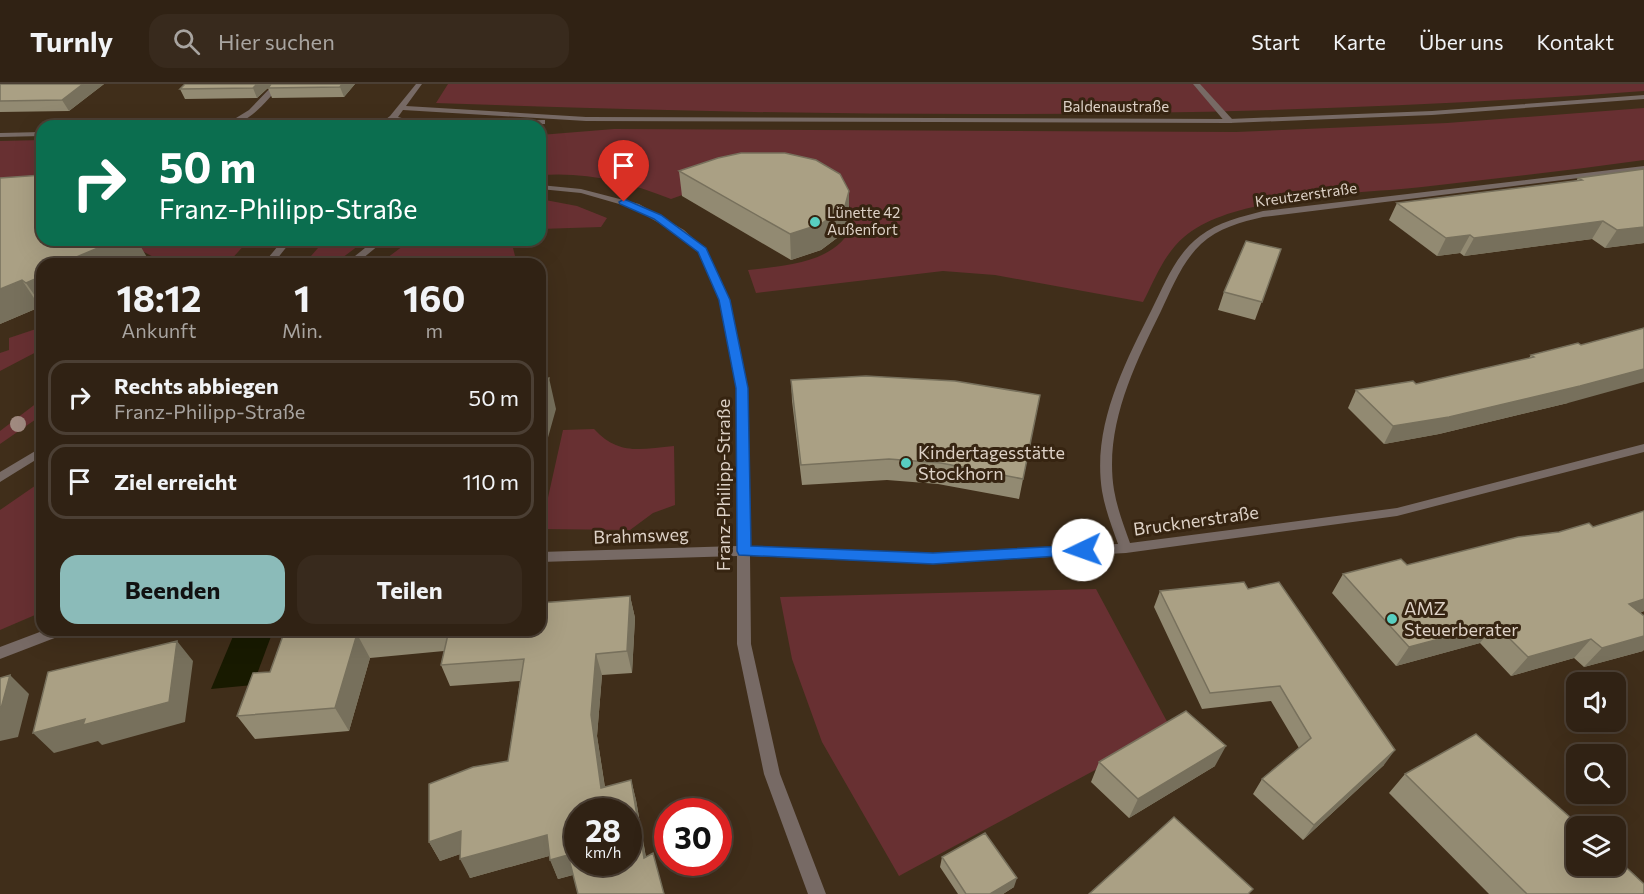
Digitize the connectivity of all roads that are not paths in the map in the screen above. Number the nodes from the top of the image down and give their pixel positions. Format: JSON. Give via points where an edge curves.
{"nodes":[{"id":1,"x":278,"y":84,"type":"edge"},
{"id":2,"x":419,"y":84,"type":"edge"},
{"id":3,"x":1196,"y":84,"type":"edge"},
{"id":4,"x":1644,"y":97,"type":"edge"},
{"id":5,"x":401,"y":108,"type":"junction"},
{"id":6,"x":586,"y":118,"type":"junction"},
{"id":7,"x":238,"y":120,"type":"edge"},
{"id":8,"x":395,"y":120,"type":"edge"},
{"id":9,"x":546,"y":121,"type":"edge"},
{"id":10,"x":1229,"y":121,"type":"junction"},
{"id":11,"x":36,"y":134,"type":"edge"},
{"id":12,"x":0,"y":135,"type":"edge"},
{"id":13,"x":1644,"y":168,"type":"edge"},
{"id":14,"x":546,"y":188,"type":"edge"},
{"id":15,"x":283,"y":246,"type":"edge"},
{"id":16,"x":373,"y":246,"type":"edge"},
{"id":17,"x":273,"y":258,"type":"edge"},
{"id":18,"x":358,"y":258,"type":"edge"},
{"id":19,"x":1644,"y":448,"type":"edge"},
{"id":20,"x":36,"y":455,"type":"edge"},
{"id":21,"x":0,"y":478,"type":"edge"},
{"id":22,"x":1126,"y":548,"type":"junction"},
{"id":23,"x":744,"y":551,"type":"junction"},
{"id":24,"x":546,"y":557,"type":"edge"},
{"id":25,"x":44,"y":636,"type":"edge"},
{"id":26,"x":0,"y":653,"type":"edge"},
{"id":27,"x":817,"y":894,"type":"edge"}],
"edges":[{"from":1,"to":7,"type":"street","via":[[252,112]]},
{"from":2,"to":5,"type":"street"},
{"from":3,"to":10,"type":"street"},
{"from":4,"to":10,"type":"street","name":"Baldenaustraße","via":[[1432,113]]},
{"from":5,"to":6,"type":"street","name":"Baldenaustraße"},
{"from":5,"to":8,"type":"street"},
{"from":6,"to":9,"type":"street","name":"Baldenaustraße"},
{"from":6,"to":10,"type":"street","name":"Baldenaustraße"},
{"from":11,"to":12,"type":"street"},
{"from":13,"to":22,"type":"street","name":"Kreutzerstraße","via":[[1263,213],[1204,237],[1181,263],[1131,361],[1110,424],[1107,482]]},
{"from":14,"to":23,"type":"street","name":"Franz-Philipp-Straße","via":[[581,191],[636,206],[681,232],[702,250],[725,300],[742,388]]},
{"from":15,"to":17,"type":"street"},
{"from":16,"to":18,"type":"street"},
{"from":19,"to":22,"type":"street","name":"Brucknerstraße","via":[[1397,512]]},
{"from":20,"to":21,"type":"street"},
{"from":22,"to":23,"type":"street","name":"Brucknerstraße","via":[[933,558]]},
{"from":23,"to":24,"type":"street","name":"Brahmsweg"},
{"from":23,"to":27,"type":"street","name":"Franz-Philipp-Straße","via":[[744,644],[772,774]]},
{"from":25,"to":26,"type":"street"}]}
